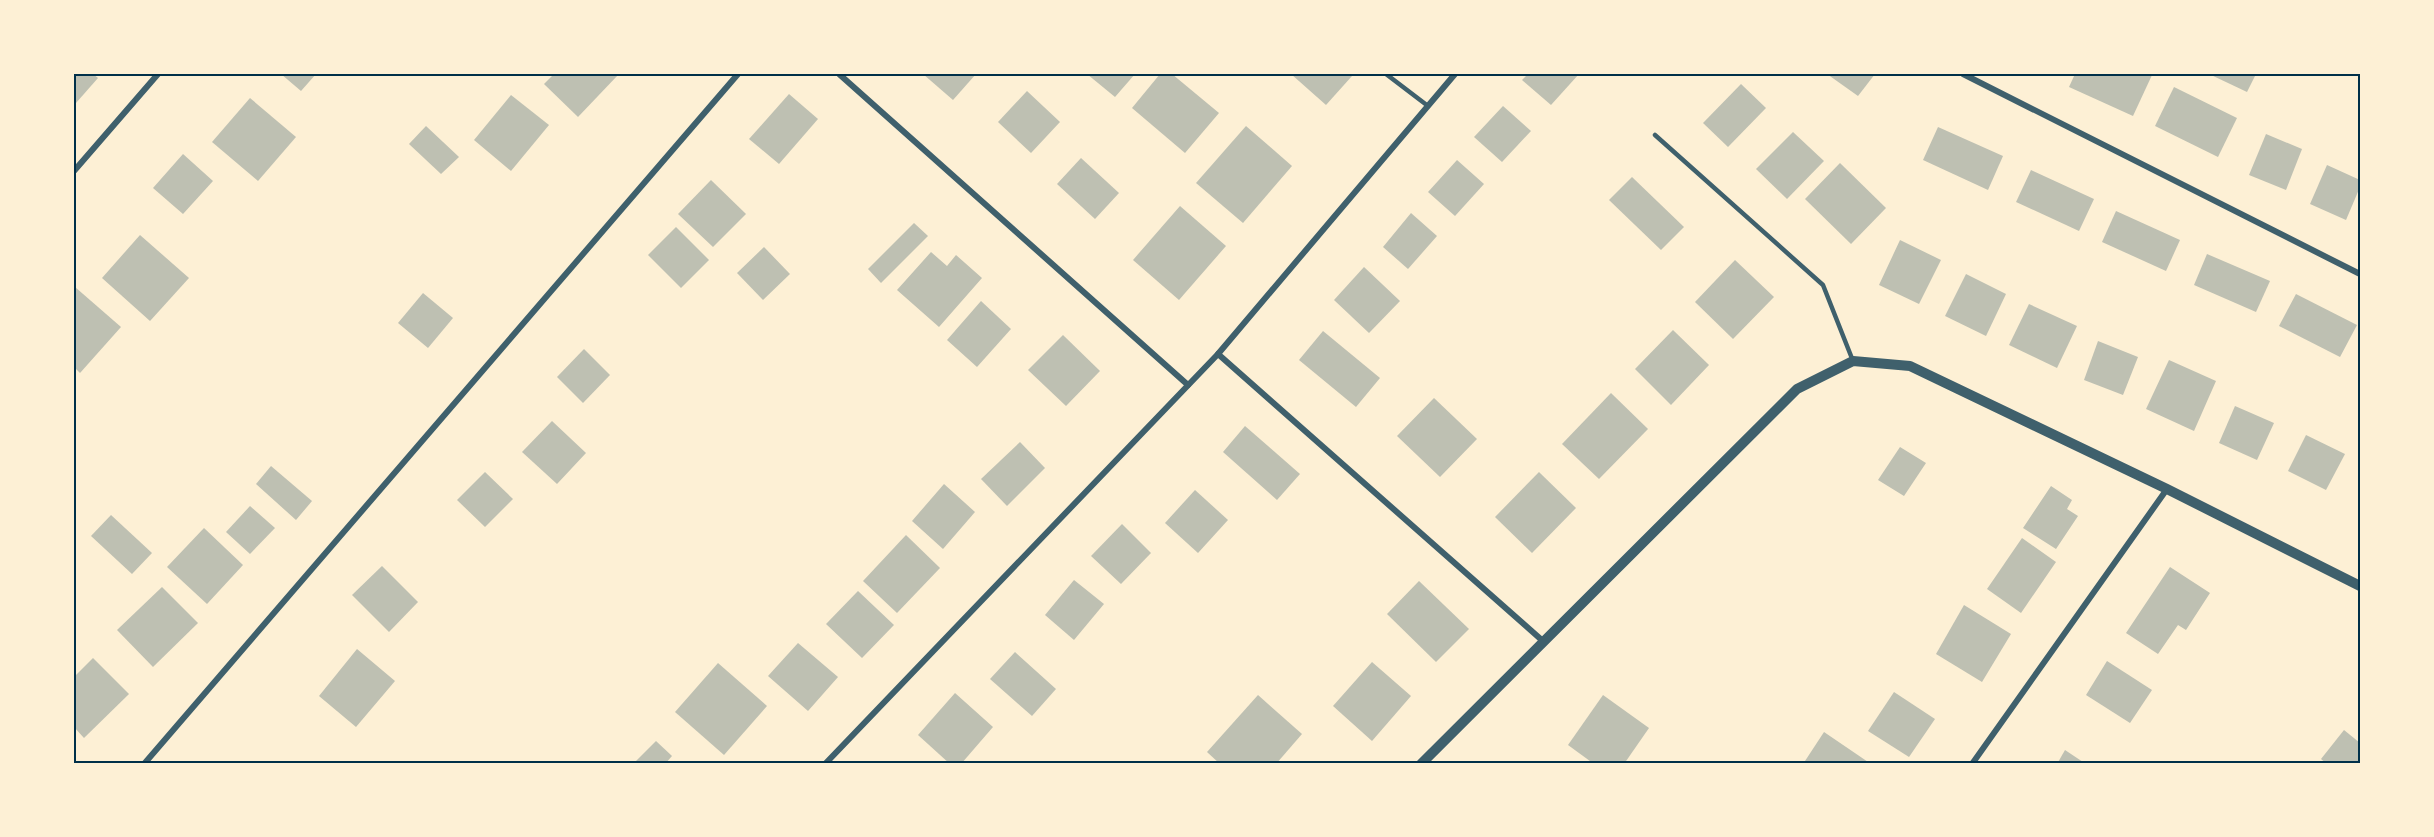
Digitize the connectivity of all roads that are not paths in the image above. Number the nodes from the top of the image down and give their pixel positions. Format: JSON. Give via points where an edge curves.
{"nodes":[{"id":1,"x":158,"y":74,"type":"edge"},
{"id":2,"x":738,"y":74,"type":"edge"},
{"id":3,"x":840,"y":74,"type":"edge"},
{"id":4,"x":1386,"y":74,"type":"edge"},
{"id":5,"x":1455,"y":74,"type":"edge"},
{"id":6,"x":1963,"y":74,"type":"edge"},
{"id":7,"x":1428,"y":106,"type":"junction"},
{"id":8,"x":1655,"y":135,"type":"dead end"},
{"id":9,"x":74,"y":171,"type":"edge"},
{"id":10,"x":2361,"y":274,"type":"edge"},
{"id":11,"x":1218,"y":354,"type":"junction"},
{"id":12,"x":1853,"y":361,"type":"junction"},
{"id":13,"x":1188,"y":385,"type":"junction"},
{"id":14,"x":2168,"y":489,"type":"junction"},
{"id":15,"x":2361,"y":586,"type":"edge"},
{"id":16,"x":1545,"y":642,"type":"junction"},
{"id":17,"x":144,"y":764,"type":"edge"},
{"id":18,"x":825,"y":764,"type":"edge"},
{"id":19,"x":1421,"y":764,"type":"edge"},
{"id":20,"x":1972,"y":764,"type":"edge"}],
"edges":[{"from":1,"to":9,"type":"street"},
{"from":2,"to":17,"type":"street"},
{"from":3,"to":13,"type":"street"},
{"from":4,"to":7,"type":"lane"},
{"from":5,"to":7,"type":"street"},
{"from":6,"to":10,"type":"street"},
{"from":7,"to":11,"type":"street"},
{"from":8,"to":12,"type":"lane","via":[[1823,285]]},
{"from":11,"to":13,"type":"street"},
{"from":11,"to":16,"type":"street"},
{"from":12,"to":14,"type":"street","via":[[1910,366]]},
{"from":12,"to":16,"type":"street","via":[[1797,389]]},
{"from":13,"to":18,"type":"street"},
{"from":14,"to":15,"type":"street"},
{"from":14,"to":20,"type":"street"},
{"from":16,"to":19,"type":"street"}]}
